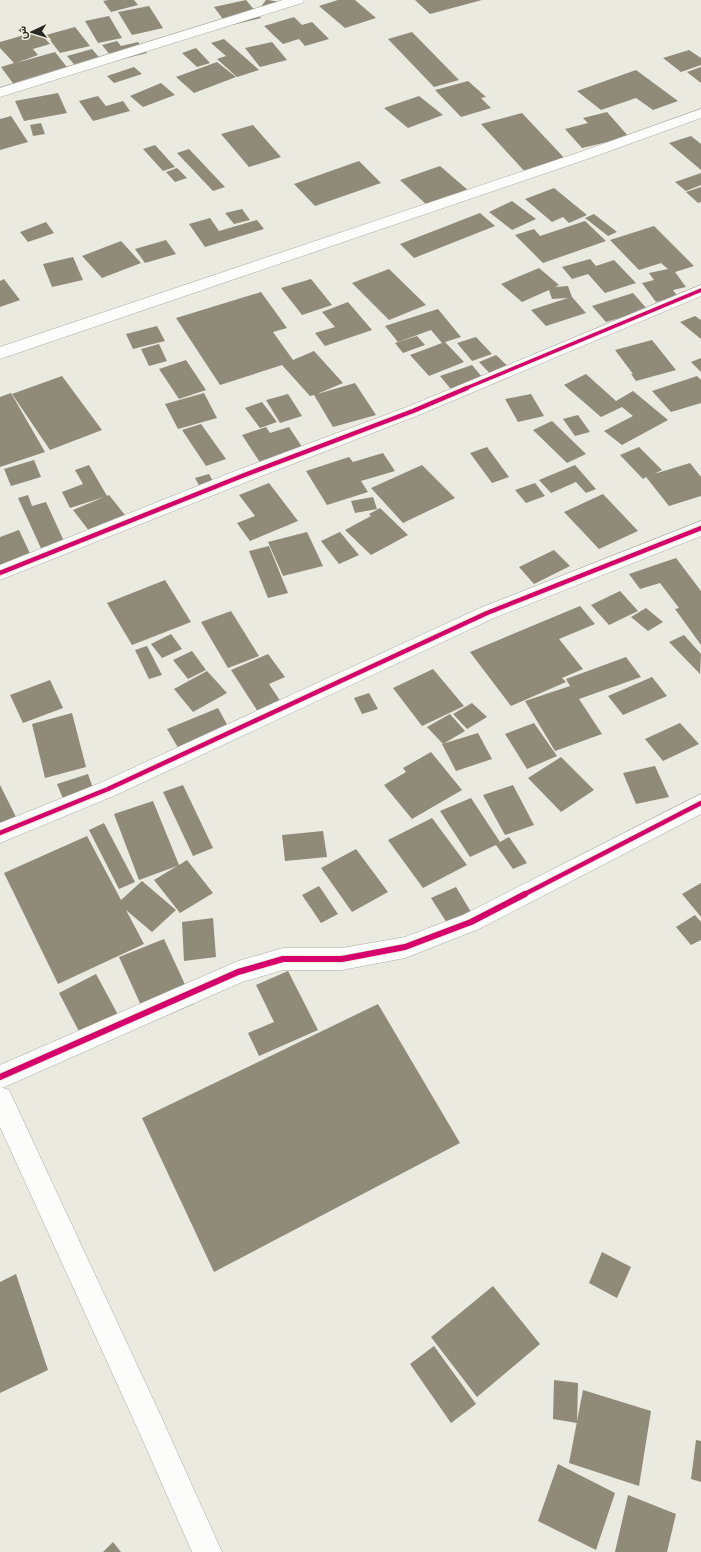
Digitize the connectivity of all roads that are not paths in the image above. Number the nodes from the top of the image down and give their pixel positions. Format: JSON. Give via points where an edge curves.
{"nodes":[{"id":1,"x":297,"y":0,"type":"edge"},
{"id":2,"x":0,"y":93,"type":"edge"},
{"id":3,"x":701,"y":113,"type":"edge"},
{"id":4,"x":701,"y":290,"type":"edge"},
{"id":5,"x":0,"y":353,"type":"edge"},
{"id":6,"x":701,"y":528,"type":"edge"},
{"id":7,"x":0,"y":574,"type":"edge"},
{"id":8,"x":701,"y":803,"type":"edge"},
{"id":9,"x":0,"y":833,"type":"edge"},
{"id":10,"x":0,"y":1077,"type":"edge"},
{"id":11,"x":0,"y":1099,"type":"edge"},
{"id":12,"x":206,"y":1552,"type":"edge"}],
"edges":[{"from":1,"to":2,"type":"street"},
{"from":3,"to":5,"type":"street","via":[[588,154]]},
{"from":4,"to":7,"type":"street","via":[[413,411],[242,476]]},
{"from":6,"to":9,"type":"street","via":[[487,612],[108,789]]},
{"from":8,"to":10,"type":"street","via":[[471,922],[405,947],[342,959],[283,959],[238,972]]},
{"from":11,"to":12,"type":"street","via":[[150,1424]]}]}
